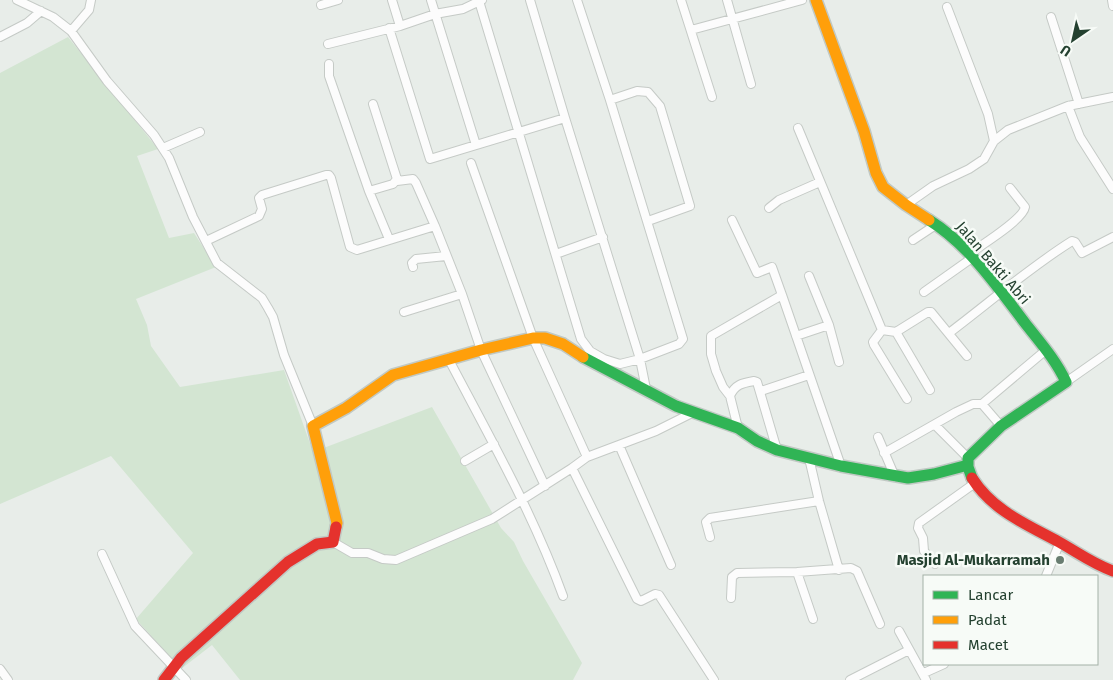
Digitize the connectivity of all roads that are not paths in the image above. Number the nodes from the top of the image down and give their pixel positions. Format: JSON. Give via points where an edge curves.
{"nodes":[{"id":1,"x":17,"y":0,"type":"edge"},
{"id":2,"x":91,"y":0,"type":"edge"},
{"id":3,"x":338,"y":0,"type":"edge"},
{"id":4,"x":392,"y":0,"type":"edge"},
{"id":5,"x":431,"y":0,"type":"edge"},
{"id":6,"x":530,"y":0,"type":"edge"},
{"id":7,"x":577,"y":0,"type":"edge"},
{"id":8,"x":681,"y":0,"type":"edge"},
{"id":9,"x":727,"y":0,"type":"edge"},
{"id":10,"x":802,"y":0,"type":"edge"},
{"id":11,"x":816,"y":0,"type":"edge"},
{"id":12,"x":1112,"y":0,"type":"edge"},
{"id":13,"x":478,"y":1,"type":"edge"},
{"id":14,"x":782,"y":3,"type":"edge"},
{"id":15,"x":321,"y":5,"type":"dead end"},
{"id":16,"x":1113,"y":6,"type":"edge"},
{"id":17,"x":947,"y":7,"type":"dead end"},
{"id":18,"x":41,"y":11,"type":"junction"},
{"id":19,"x":435,"y":14,"type":"junction"},
{"id":20,"x":1051,"y":17,"type":"dead end"},
{"id":21,"x":733,"y":19,"type":"junction"},
{"id":22,"x":400,"y":26,"type":"junction"},
{"id":23,"x":389,"y":28,"type":"junction"},
{"id":24,"x":691,"y":30,"type":"junction"},
{"id":25,"x":70,"y":31,"type":"junction"},
{"id":26,"x":0,"y":37,"type":"edge"},
{"id":27,"x":328,"y":44,"type":"dead end"},
{"id":28,"x":329,"y":64,"type":"dead end"},
{"id":29,"x":751,"y":84,"type":"dead end"},
{"id":30,"x":712,"y":97,"type":"dead end"},
{"id":31,"x":1113,"y":98,"type":"edge"},
{"id":32,"x":610,"y":100,"type":"junction"},
{"id":33,"x":373,"y":104,"type":"dead end"},
{"id":34,"x":1079,"y":104,"type":"junction"},
{"id":35,"x":1068,"y":106,"type":"junction"},
{"id":36,"x":565,"y":118,"type":"junction"},
{"id":37,"x":798,"y":128,"type":"dead end"},
{"id":38,"x":200,"y":132,"type":"dead end"},
{"id":39,"x":520,"y":132,"type":"junction"},
{"id":40,"x":994,"y":141,"type":"junction"},
{"id":41,"x":476,"y":145,"type":"junction"},
{"id":42,"x":163,"y":148,"type":"junction"},
{"id":43,"x":472,"y":162,"type":"dead end"},
{"id":44,"x":397,"y":181,"type":"junction"},
{"id":45,"x":820,"y":182,"type":"junction"},
{"id":46,"x":1010,"y":188,"type":"dead end"},
{"id":47,"x":1113,"y":189,"type":"edge"},
{"id":48,"x":369,"y":191,"type":"junction"},
{"id":49,"x":906,"y":205,"type":"junction"},
{"id":50,"x":769,"y":208,"type":"dead end"},
{"id":51,"x":732,"y":220,"type":"dead end"},
{"id":52,"x":648,"y":221,"type":"junction"},
{"id":53,"x":937,"y":224,"type":"junction"},
{"id":54,"x":435,"y":226,"type":"junction"},
{"id":55,"x":603,"y":237,"type":"junction"},
{"id":56,"x":1113,"y":237,"type":"edge"},
{"id":57,"x":389,"y":240,"type":"junction"},
{"id":58,"x":913,"y":240,"type":"dead end"},
{"id":59,"x":206,"y":241,"type":"junction"},
{"id":60,"x":556,"y":254,"type":"junction"},
{"id":61,"x":446,"y":256,"type":"junction"},
{"id":62,"x":970,"y":256,"type":"junction"},
{"id":63,"x":413,"y":267,"type":"dead end"},
{"id":64,"x":808,"y":276,"type":"dead end"},
{"id":65,"x":924,"y":292,"type":"dead end"},
{"id":66,"x":1002,"y":293,"type":"junction"},
{"id":67,"x":462,"y":294,"type":"junction"},
{"id":68,"x":782,"y":295,"type":"junction"},
{"id":69,"x":404,"y":312,"type":"dead end"},
{"id":70,"x":830,"y":325,"type":"junction"},
{"id":71,"x":882,"y":330,"type":"junction"},
{"id":72,"x":896,"y":332,"type":"junction"},
{"id":73,"x":949,"y":332,"type":"junction"},
{"id":74,"x":796,"y":336,"type":"junction"},
{"id":75,"x":533,"y":338,"type":"junction"},
{"id":76,"x":1113,"y":349,"type":"edge"},
{"id":77,"x":481,"y":350,"type":"junction"},
{"id":78,"x":1046,"y":350,"type":"junction"},
{"id":79,"x":967,"y":356,"type":"dead end"},
{"id":80,"x":448,"y":358,"type":"junction"},
{"id":81,"x":640,"y":359,"type":"junction"},
{"id":82,"x":839,"y":362,"type":"dead end"},
{"id":83,"x":809,"y":375,"type":"junction"},
{"id":84,"x":1066,"y":382,"type":"junction"},
{"id":85,"x":646,"y":389,"type":"junction"},
{"id":86,"x":930,"y":390,"type":"dead end"},
{"id":87,"x":761,"y":391,"type":"junction"},
{"id":88,"x":730,"y":396,"type":"junction"},
{"id":89,"x":907,"y":399,"type":"dead end"},
{"id":90,"x":982,"y":404,"type":"junction"},
{"id":91,"x":692,"y":413,"type":"junction"},
{"id":92,"x":935,"y":425,"type":"junction"},
{"id":93,"x":313,"y":426,"type":"junction"},
{"id":94,"x":1001,"y":426,"type":"junction"},
{"id":95,"x":738,"y":428,"type":"junction"},
{"id":96,"x":878,"y":437,"type":"dead end"},
{"id":97,"x":494,"y":444,"type":"junction"},
{"id":98,"x":619,"y":445,"type":"junction"},
{"id":99,"x":777,"y":450,"type":"junction"},
{"id":100,"x":884,"y":453,"type":"junction"},
{"id":101,"x":587,"y":457,"type":"junction"},
{"id":102,"x":809,"y":458,"type":"junction"},
{"id":103,"x":465,"y":461,"type":"dead end"},
{"id":104,"x":968,"y":462,"type":"junction"},
{"id":105,"x":840,"y":466,"type":"junction"},
{"id":106,"x":572,"y":468,"type":"junction"},
{"id":107,"x":895,"y":477,"type":"junction"},
{"id":108,"x":975,"y":483,"type":"junction"},
{"id":109,"x":545,"y":486,"type":"junction"},
{"id":110,"x":522,"y":501,"type":"junction"},
{"id":111,"x":818,"y":501,"type":"junction"},
{"id":112,"x":710,"y":537,"type":"dead end"},
{"id":113,"x":333,"y":542,"type":"junction"},
{"id":114,"x":1060,"y":542,"type":"junction"},
{"id":115,"x":102,"y":554,"type":"dead end"},
{"id":116,"x":671,"y":564,"type":"dead end"},
{"id":117,"x":935,"y":564,"type":"dead end"},
{"id":118,"x":839,"y":570,"type":"junction"},
{"id":119,"x":1113,"y":571,"type":"edge"},
{"id":120,"x":797,"y":572,"type":"junction"},
{"id":121,"x":1046,"y":575,"type":"edge"},
{"id":122,"x":563,"y":596,"type":"dead end"},
{"id":123,"x":731,"y":598,"type":"dead end"},
{"id":124,"x":813,"y":619,"type":"dead end"},
{"id":125,"x":880,"y":624,"type":"dead end"},
{"id":126,"x":899,"y":632,"type":"dead end"},
{"id":127,"x":909,"y":650,"type":"junction"},
{"id":128,"x":942,"y":665,"type":"edge"},
{"id":129,"x":173,"y":667,"type":"junction"},
{"id":130,"x":0,"y":669,"type":"edge"},
{"id":131,"x":925,"y":676,"type":"edge"},
{"id":132,"x":8,"y":680,"type":"edge"},
{"id":133,"x":164,"y":680,"type":"edge"},
{"id":134,"x":186,"y":680,"type":"edge"},
{"id":135,"x":714,"y":680,"type":"edge"},
{"id":136,"x":850,"y":680,"type":"edge"}],
"edges":[{"from":1,"to":18,"type":"street"},
{"from":2,"to":25,"type":"street","via":[[89,10]]},
{"from":3,"to":15,"type":"street"},
{"from":4,"to":22,"type":"street"},
{"from":5,"to":19,"type":"street"},
{"from":6,"to":36,"type":"street"},
{"from":7,"to":32,"type":"street"},
{"from":8,"to":24,"type":"street"},
{"from":9,"to":21,"type":"street"},
{"from":10,"to":14,"type":"street"},
{"from":11,"to":49,"type":"street","name":"Jalan Bakti Abri","via":[[876,173],[883,187]]},
{"from":12,"to":16,"type":"street"},
{"from":13,"to":19,"type":"street","via":[[464,9]]},
{"from":13,"to":39,"type":"street"},
{"from":14,"to":21,"type":"street"},
{"from":17,"to":40,"type":"street","via":[[988,114]]},
{"from":18,"to":25,"type":"street"},
{"from":18,"to":26,"type":"street","via":[[27,23]]},
{"from":19,"to":22,"type":"street"},
{"from":19,"to":41,"type":"street"},
{"from":20,"to":34,"type":"street"},
{"from":21,"to":24,"type":"street"},
{"from":21,"to":29,"type":"street"},
{"from":22,"to":23,"type":"street"},
{"from":23,"to":27,"type":"street"},
{"from":23,"to":41,"type":"street","via":[[430,159]]},
{"from":24,"to":30,"type":"street"},
{"from":25,"to":42,"type":"street"},
{"from":28,"to":48,"type":"street","via":[[329,76]]},
{"from":31,"to":34,"type":"street"},
{"from":32,"to":52,"type":"street"},
{"from":32,"to":52,"type":"street","via":[[637,91],[648,92],[660,106],[690,206]]},
{"from":33,"to":44,"type":"street"},
{"from":34,"to":35,"type":"street"},
{"from":35,"to":40,"type":"street","via":[[1008,130]]},
{"from":35,"to":47,"type":"street","via":[[1080,137]]},
{"from":36,"to":39,"type":"street"},
{"from":36,"to":55,"type":"street"},
{"from":37,"to":45,"type":"street"},
{"from":38,"to":42,"type":"street"},
{"from":39,"to":41,"type":"street"},
{"from":39,"to":60,"type":"street"},
{"from":40,"to":49,"type":"street","via":[[984,159],[933,186]]},
{"from":42,"to":59,"type":"street"},
{"from":43,"to":75,"type":"street"},
{"from":44,"to":48,"type":"street"},
{"from":44,"to":54,"type":"street","via":[[413,179],[416,182]]},
{"from":45,"to":50,"type":"street","via":[[778,200]]},
{"from":45,"to":71,"type":"street"},
{"from":46,"to":62,"type":"street","via":[[1025,211]]},
{"from":48,"to":57,"type":"street"},
{"from":49,"to":53,"type":"street","name":"Jalan Bakti Abri"},
{"from":51,"to":68,"type":"street","via":[[756,273],[772,267]]},
{"from":52,"to":81,"type":"street","via":[[683,339],[679,344]]},
{"from":53,"to":58,"type":"street"},
{"from":53,"to":62,"type":"street","name":"Jalan Bakti Abri"},
{"from":54,"to":57,"type":"street"},
{"from":54,"to":61,"type":"street"},
{"from":55,"to":60,"type":"street"},
{"from":55,"to":81,"type":"street"},
{"from":56,"to":66,"type":"street","via":[[1082,253],[1072,241],[1042,260]]},
{"from":57,"to":59,"type":"street","via":[[357,250],[350,247],[331,178],[326,175],[262,194],[259,216]]},
{"from":59,"to":93,"type":"street","via":[[220,267],[262,298],[268,308]]},
{"from":60,"to":81,"type":"street","via":[[584,344],[590,351],[616,364]]},
{"from":61,"to":63,"type":"street","via":[[416,259]]},
{"from":61,"to":67,"type":"street"},
{"from":62,"to":65,"type":"street"},
{"from":62,"to":66,"type":"street","name":"Jalan Bakti Abri"},
{"from":64,"to":70,"type":"street"},
{"from":66,"to":73,"type":"street"},
{"from":66,"to":78,"type":"street","name":"Jalan Bakti Abri"},
{"from":67,"to":69,"type":"street"},
{"from":67,"to":77,"type":"street"},
{"from":68,"to":74,"type":"street"},
{"from":68,"to":88,"type":"street","via":[[711,336],[711,354],[716,371]]},
{"from":70,"to":74,"type":"street"},
{"from":70,"to":82,"type":"street"},
{"from":71,"to":72,"type":"street"},
{"from":71,"to":89,"type":"street","via":[[874,345]]},
{"from":72,"to":73,"type":"street","via":[[931,312]]},
{"from":72,"to":86,"type":"street"},
{"from":73,"to":79,"type":"street"},
{"from":74,"to":83,"type":"street"},
{"from":75,"to":77,"type":"street"},
{"from":75,"to":85,"type":"street","via":[[555,340],[591,363]]},
{"from":75,"to":101,"type":"street"},
{"from":76,"to":84,"type":"street"},
{"from":77,"to":80,"type":"street"},
{"from":77,"to":109,"type":"street"},
{"from":78,"to":84,"type":"street","name":"Jalan Bakti Abri"},
{"from":78,"to":90,"type":"street"},
{"from":80,"to":93,"type":"street","via":[[393,375],[346,408]]},
{"from":80,"to":97,"type":"street"},
{"from":81,"to":85,"type":"street"},
{"from":83,"to":87,"type":"street"},
{"from":83,"to":105,"type":"street"},
{"from":84,"to":94,"type":"street"},
{"from":85,"to":91,"type":"street"},
{"from":87,"to":88,"type":"street","via":[[754,381],[736,386]]},
{"from":87,"to":99,"type":"street"},
{"from":88,"to":95,"type":"street"},
{"from":90,"to":92,"type":"street","via":[[973,404]]},
{"from":90,"to":94,"type":"street"},
{"from":91,"to":95,"type":"street"},
{"from":91,"to":98,"type":"street"},
{"from":92,"to":100,"type":"street"},
{"from":92,"to":104,"type":"street"},
{"from":93,"to":113,"type":"street","via":[[336,523]]},
{"from":94,"to":104,"type":"street"},
{"from":95,"to":99,"type":"street"},
{"from":96,"to":100,"type":"street"},
{"from":97,"to":103,"type":"street"},
{"from":97,"to":110,"type":"street"},
{"from":98,"to":101,"type":"street"},
{"from":98,"to":116,"type":"street"},
{"from":99,"to":102,"type":"street"},
{"from":100,"to":107,"type":"street"},
{"from":101,"to":106,"type":"street"},
{"from":102,"to":105,"type":"street"},
{"from":102,"to":111,"type":"street"},
{"from":104,"to":107,"type":"street","via":[[920,477]]},
{"from":104,"to":108,"type":"street","via":[[969,474]]},
{"from":105,"to":107,"type":"street"},
{"from":106,"to":109,"type":"street"},
{"from":106,"to":135,"type":"street","via":[[637,599],[641,601],[659,595]]},
{"from":108,"to":114,"type":"street","via":[[1004,513]]},
{"from":108,"to":117,"type":"street","via":[[919,523],[924,551]]},
{"from":109,"to":110,"type":"street"},
{"from":110,"to":113,"type":"street","via":[[492,519],[396,560],[368,553],[352,553]]},
{"from":110,"to":122,"type":"street","via":[[548,553]]},
{"from":111,"to":112,"type":"street","via":[[710,518],[706,522]]},
{"from":111,"to":118,"type":"street"},
{"from":113,"to":129,"type":"street","via":[[317,544],[288,562]]},
{"from":114,"to":119,"type":"street"},
{"from":114,"to":121,"type":"street"},
{"from":115,"to":129,"type":"street","via":[[136,626]]},
{"from":118,"to":120,"type":"street"},
{"from":118,"to":125,"type":"street","via":[[851,568],[857,571]]},
{"from":120,"to":123,"type":"street","via":[[734,574]]},
{"from":120,"to":124,"type":"street"},
{"from":126,"to":127,"type":"street"},
{"from":127,"to":131,"type":"street"},
{"from":127,"to":136,"type":"street"},
{"from":128,"to":131,"type":"street"},
{"from":129,"to":133,"type":"street"},
{"from":129,"to":134,"type":"street"},
{"from":130,"to":132,"type":"street"}]}
